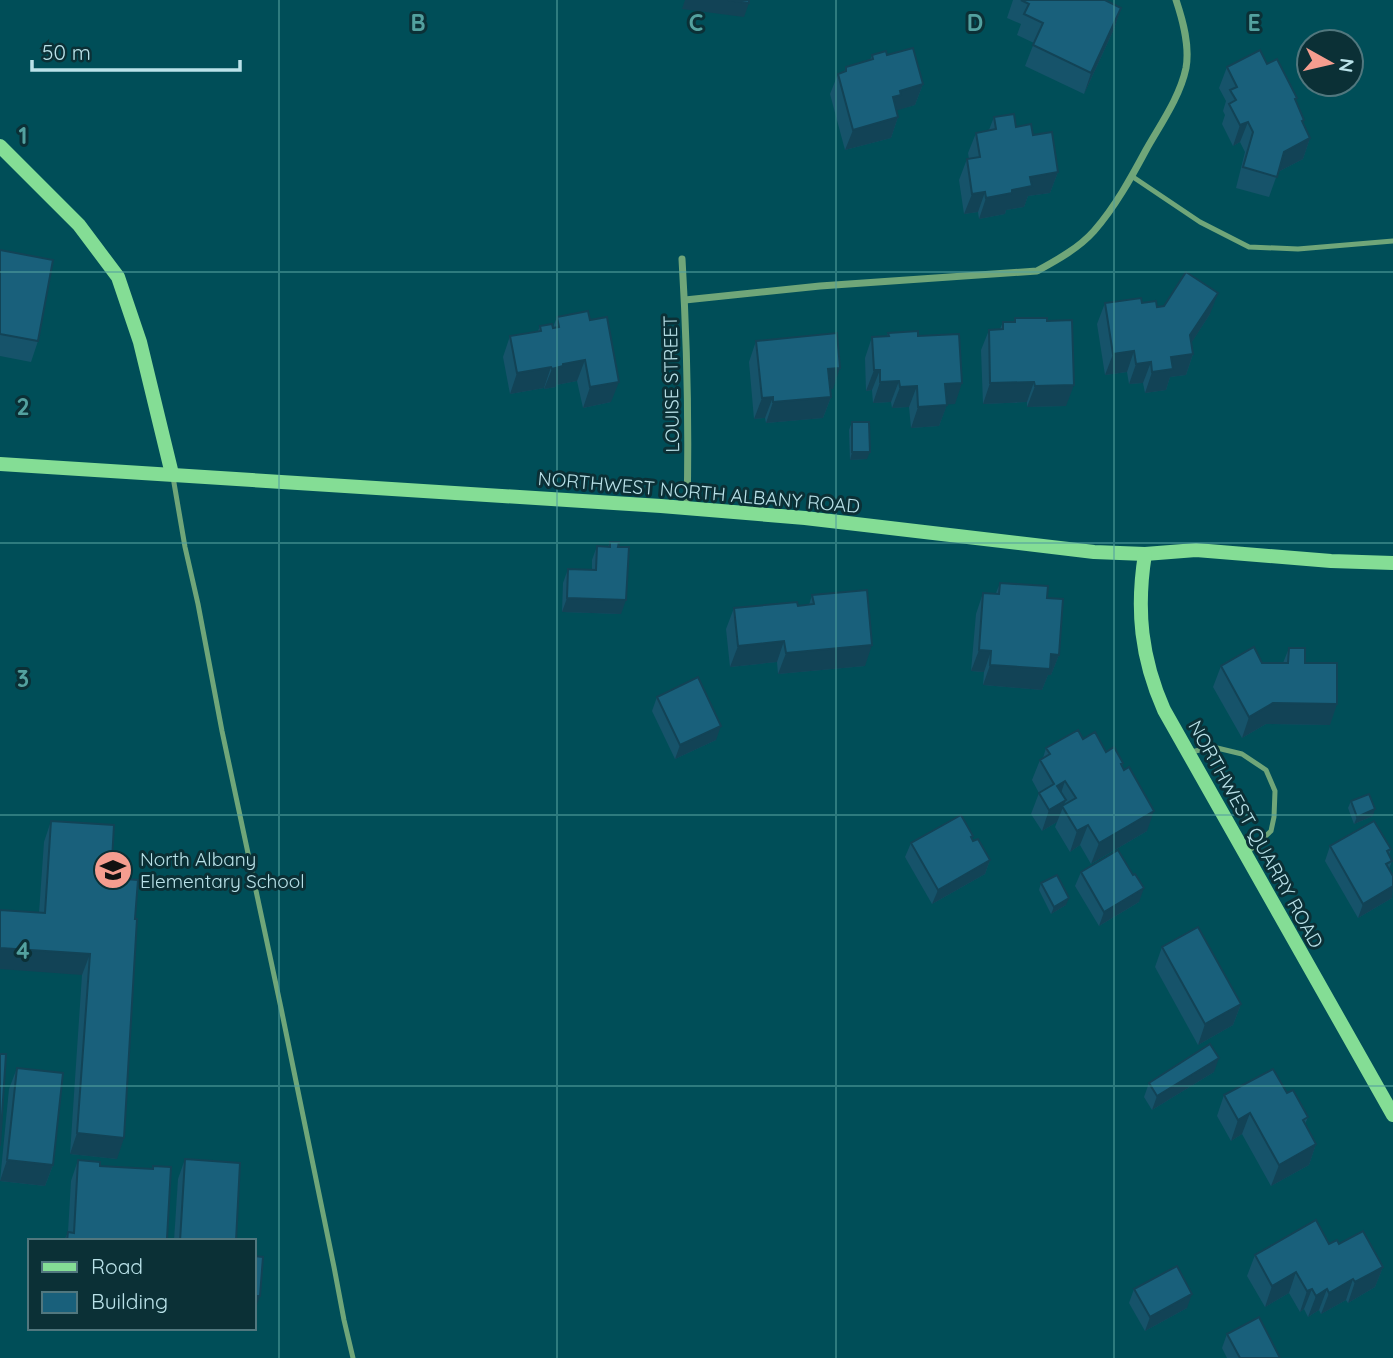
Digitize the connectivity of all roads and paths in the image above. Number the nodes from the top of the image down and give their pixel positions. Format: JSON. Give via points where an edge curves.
{"nodes":[{"id":1,"x":1176,"y":0,"type":"edge"},
{"id":2,"x":0,"y":146,"type":"edge"},
{"id":3,"x":1133,"y":177,"type":"junction"},
{"id":4,"x":1393,"y":241,"type":"edge"},
{"id":5,"x":682,"y":259,"type":"dead end"},
{"id":6,"x":685,"y":300,"type":"junction"},
{"id":7,"x":0,"y":464,"type":"edge"},
{"id":8,"x":172,"y":474,"type":"junction"},
{"id":9,"x":687,"y":508,"type":"junction"},
{"id":10,"x":1145,"y":554,"type":"junction"},
{"id":11,"x":1393,"y":563,"type":"edge"},
{"id":12,"x":1188,"y":753,"type":"junction"},
{"id":13,"x":1245,"y":855,"type":"junction"},
{"id":14,"x":1393,"y":1115,"type":"edge"},
{"id":15,"x":353,"y":1358,"type":"edge"}],
"edges":[{"from":1,"to":3,"type":"street","via":[[1187,43],[1186,68]]},
{"from":2,"to":8,"type":"main road","via":[[79,225],[118,277]]},
{"from":3,"to":4,"type":"lane","via":[[1200,222],[1249,247],[1298,249]]},
{"from":3,"to":6,"type":"street","via":[[1094,232],[1037,271]]},
{"from":5,"to":6,"type":"street","name":"LOUISE STREET"},
{"from":6,"to":9,"type":"street","name":"LOUISE STREET"},
{"from":7,"to":8,"type":"main road","name":"NORTHWEST NORTH ALBANY ROAD"},
{"from":8,"to":9,"type":"main road","name":"NORTHWEST NORTH ALBANY ROAD"},
{"from":8,"to":15,"type":"lane"},
{"from":9,"to":10,"type":"main road","name":"NORTHWEST NORTH ALBANY ROAD"},
{"from":10,"to":11,"type":"main road","name":"NORTHWEST NORTH ALBANY ROAD","via":[[1196,550]]},
{"from":10,"to":12,"type":"main road","name":"NORTHWEST QUARRY ROAD","via":[[1140,602],[1147,665],[1154,689]]},
{"from":12,"to":13,"type":"main road","name":"NORTHWEST QUARRY ROAD"},
{"from":12,"to":13,"type":"lane","via":[[1213,747],[1241,754],[1266,770],[1275,791],[1271,831]]},
{"from":13,"to":14,"type":"main road","name":"NORTHWEST QUARRY ROAD"}]}
